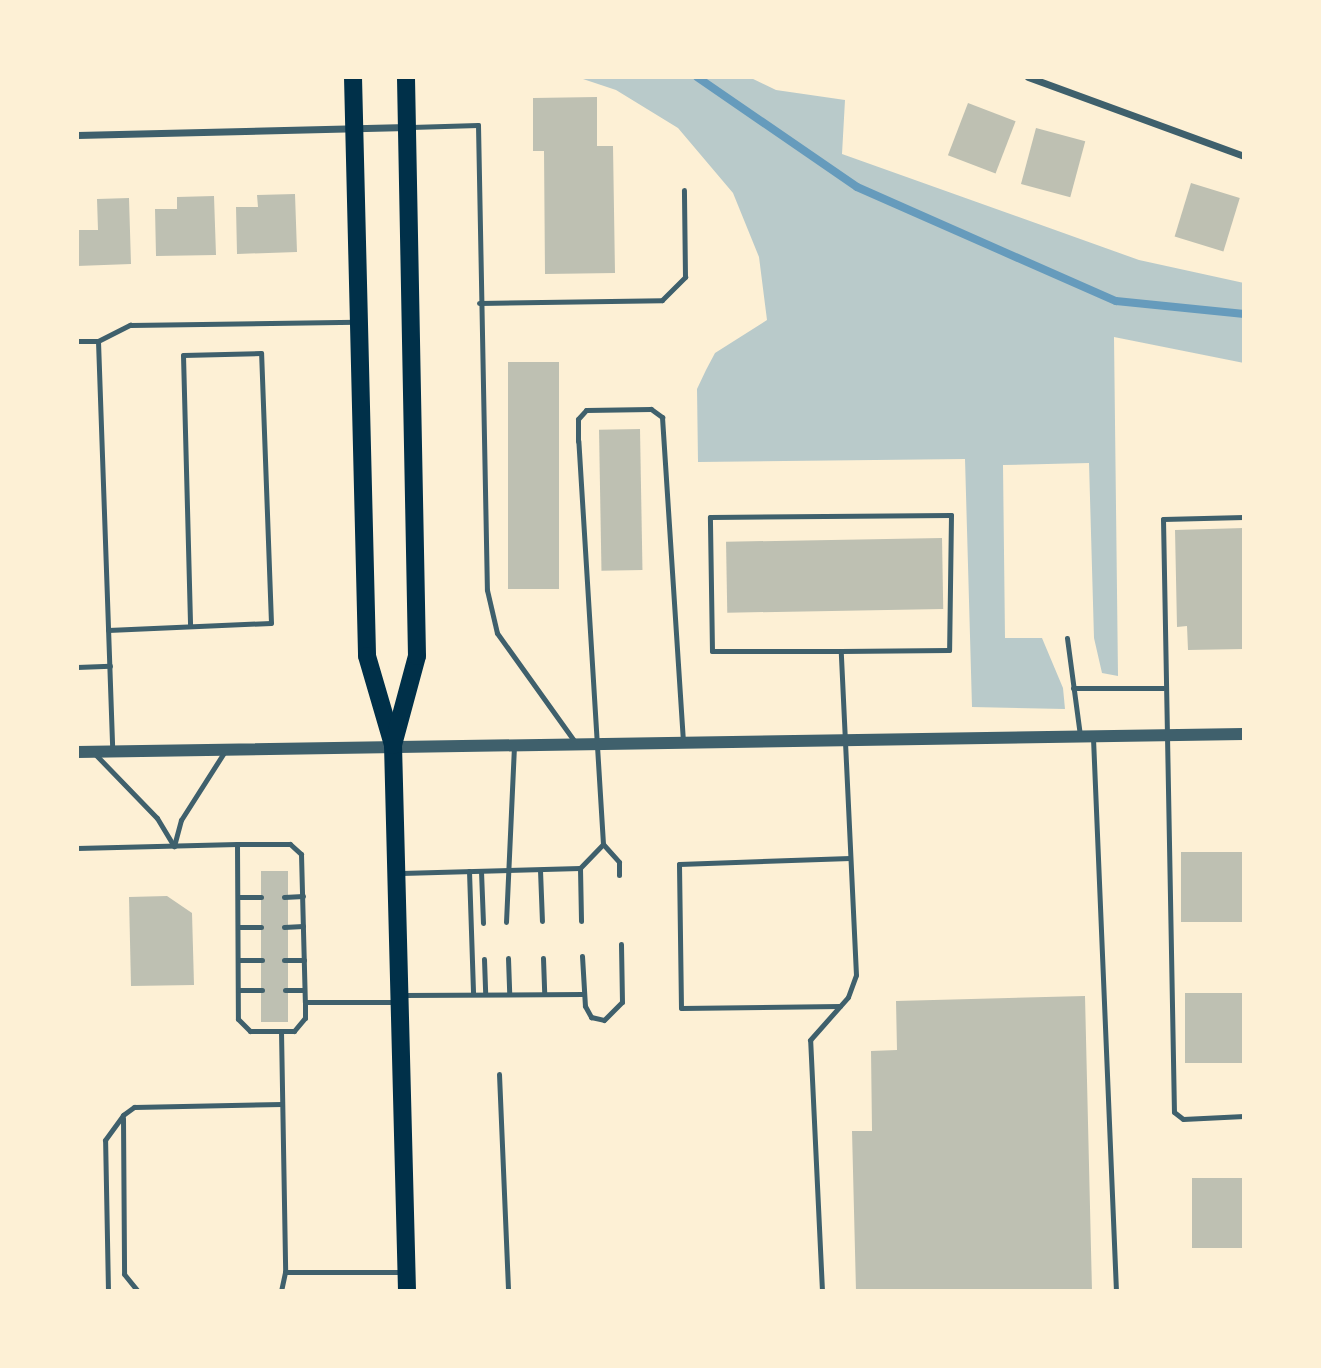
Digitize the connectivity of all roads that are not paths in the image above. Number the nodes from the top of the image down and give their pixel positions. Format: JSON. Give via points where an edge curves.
{"nodes":[{"id":1,"x":353,"y":77,"type":"edge"},
{"id":2,"x":405,"y":77,"type":"edge"},
{"id":3,"x":1028,"y":77,"type":"edge"},
{"id":4,"x":407,"y":127,"type":"junction"},
{"id":5,"x":355,"y":129,"type":"junction"},
{"id":6,"x":77,"y":135,"type":"edge"},
{"id":7,"x":1244,"y":156,"type":"edge"},
{"id":8,"x":684,"y":190,"type":"dead end"},
{"id":9,"x":480,"y":303,"type":"junction"},
{"id":10,"x":357,"y":322,"type":"junction"},
{"id":11,"x":77,"y":341,"type":"edge"},
{"id":12,"x":97,"y":341,"type":"junction"},
{"id":13,"x":1244,"y":517,"type":"edge"},
{"id":14,"x":190,"y":626,"type":"junction"},
{"id":15,"x":108,"y":629,"type":"junction"},
{"id":16,"x":1067,"y":638,"type":"dead end"},
{"id":17,"x":841,"y":652,"type":"junction"},
{"id":18,"x":110,"y":666,"type":"junction"},
{"id":19,"x":77,"y":667,"type":"edge"},
{"id":20,"x":1073,"y":688,"type":"junction"},
{"id":21,"x":1163,"y":688,"type":"junction"},
{"id":22,"x":1244,"y":734,"type":"edge"},
{"id":23,"x":1163,"y":735,"type":"junction"},
{"id":24,"x":1086,"y":736,"type":"junction"},
{"id":25,"x":845,"y":739,"type":"junction"},
{"id":26,"x":683,"y":741,"type":"junction"},
{"id":27,"x":576,"y":742,"type":"junction"},
{"id":28,"x":599,"y":742,"type":"junction"},
{"id":29,"x":514,"y":743,"type":"junction"},
{"id":30,"x":393,"y":745,"type":"junction"},
{"id":31,"x":228,"y":748,"type":"junction"},
{"id":32,"x":93,"y":751,"type":"junction"},
{"id":33,"x":112,"y":751,"type":"junction"},
{"id":34,"x":77,"y":752,"type":"edge"},
{"id":35,"x":237,"y":844,"type":"junction"},
{"id":36,"x":603,"y":844,"type":"junction"},
{"id":37,"x":174,"y":846,"type":"junction"},
{"id":38,"x":77,"y":848,"type":"edge"},
{"id":39,"x":850,"y":858,"type":"junction"},
{"id":40,"x":580,"y":868,"type":"junction"},
{"id":41,"x":505,"y":870,"type":"junction"},
{"id":42,"x":540,"y":870,"type":"junction"},
{"id":43,"x":469,"y":871,"type":"junction"},
{"id":44,"x":481,"y":871,"type":"junction"},
{"id":45,"x":397,"y":873,"type":"junction"},
{"id":46,"x":619,"y":875,"type":"dead end"},
{"id":47,"x":303,"y":896,"type":"junction"},
{"id":48,"x":238,"y":897,"type":"junction"},
{"id":49,"x":261,"y":897,"type":"dead end"},
{"id":50,"x":284,"y":897,"type":"dead end"},
{"id":51,"x":542,"y":921,"type":"dead end"},
{"id":52,"x":581,"y":921,"type":"dead end"},
{"id":53,"x":506,"y":922,"type":"dead end"},
{"id":54,"x":483,"y":923,"type":"dead end"},
{"id":55,"x":303,"y":926,"type":"junction"},
{"id":56,"x":238,"y":927,"type":"junction"},
{"id":57,"x":261,"y":927,"type":"dead end"},
{"id":58,"x":284,"y":927,"type":"dead end"},
{"id":59,"x":621,"y":944,"type":"dead end"},
{"id":60,"x":582,"y":957,"type":"dead end"},
{"id":61,"x":508,"y":958,"type":"dead end"},
{"id":62,"x":543,"y":958,"type":"dead end"},
{"id":63,"x":484,"y":959,"type":"dead end"},
{"id":64,"x":238,"y":960,"type":"junction"},
{"id":65,"x":262,"y":960,"type":"dead end"},
{"id":66,"x":284,"y":960,"type":"dead end"},
{"id":67,"x":304,"y":960,"type":"junction"},
{"id":68,"x":238,"y":990,"type":"junction"},
{"id":69,"x":262,"y":990,"type":"dead end"},
{"id":70,"x":285,"y":990,"type":"dead end"},
{"id":71,"x":304,"y":990,"type":"junction"},
{"id":72,"x":472,"y":994,"type":"junction"},
{"id":73,"x":485,"y":994,"type":"junction"},
{"id":74,"x":509,"y":994,"type":"junction"},
{"id":75,"x":544,"y":994,"type":"junction"},
{"id":76,"x":583,"y":994,"type":"junction"},
{"id":77,"x":400,"y":998,"type":"junction"},
{"id":78,"x":305,"y":1002,"type":"junction"},
{"id":79,"x":840,"y":1006,"type":"junction"},
{"id":80,"x":281,"y":1031,"type":"junction"},
{"id":81,"x":499,"y":1074,"type":"dead end"},
{"id":82,"x":282,"y":1104,"type":"junction"},
{"id":83,"x":123,"y":1115,"type":"junction"},
{"id":84,"x":1244,"y":1116,"type":"edge"},
{"id":85,"x":285,"y":1272,"type":"junction"},
{"id":86,"x":406,"y":1272,"type":"junction"},
{"id":87,"x":108,"y":1291,"type":"edge"},
{"id":88,"x":138,"y":1291,"type":"edge"},
{"id":89,"x":252,"y":1291,"type":"edge"},
{"id":90,"x":281,"y":1291,"type":"edge"},
{"id":91,"x":407,"y":1291,"type":"edge"},
{"id":92,"x":508,"y":1291,"type":"edge"},
{"id":93,"x":822,"y":1291,"type":"edge"},
{"id":94,"x":1116,"y":1291,"type":"edge"}],
"edges":[{"from":1,"to":5,"type":"main road"},
{"from":2,"to":4,"type":"main road"},
{"from":3,"to":7,"type":"street"},
{"from":4,"to":5,"type":"street"},
{"from":4,"to":9,"type":"lane","via":[[478,125]]},
{"from":4,"to":30,"type":"main road","via":[[417,656]]},
{"from":5,"to":6,"type":"street"},
{"from":5,"to":10,"type":"main road"},
{"from":8,"to":9,"type":"lane","via":[[685,277],[662,300]]},
{"from":9,"to":27,"type":"lane","via":[[487,590],[497,633]]},
{"from":10,"to":12,"type":"lane","via":[[130,325]]},
{"from":10,"to":30,"type":"main road","via":[[367,656]]},
{"from":11,"to":12,"type":"lane"},
{"from":12,"to":15,"type":"lane"},
{"from":13,"to":21,"type":"lane","via":[[1163,519]]},
{"from":14,"to":14,"type":"lane","via":[[271,623],[261,353],[183,355]]},
{"from":14,"to":15,"type":"lane"},
{"from":15,"to":18,"type":"lane"},
{"from":16,"to":20,"type":"lane"},
{"from":17,"to":17,"type":"lane","via":[[712,650],[710,517],[951,515],[949,650]]},
{"from":17,"to":25,"type":"lane"},
{"from":18,"to":19,"type":"lane"},
{"from":18,"to":33,"type":"lane"},
{"from":20,"to":21,"type":"lane"},
{"from":20,"to":24,"type":"lane"},
{"from":21,"to":23,"type":"lane"},
{"from":22,"to":23,"type":"street"},
{"from":23,"to":24,"type":"street"},
{"from":23,"to":84,"type":"lane","via":[[1174,1112],[1183,1119]]},
{"from":24,"to":25,"type":"street"},
{"from":24,"to":94,"type":"lane"},
{"from":25,"to":26,"type":"street"},
{"from":25,"to":39,"type":"lane"},
{"from":26,"to":28,"type":"street"},
{"from":26,"to":28,"type":"lane","via":[[666,436],[662,417],[651,409],[586,410],[578,419]]},
{"from":27,"to":28,"type":"street"},
{"from":27,"to":29,"type":"street"},
{"from":28,"to":36,"type":"lane"},
{"from":29,"to":30,"type":"street"},
{"from":29,"to":41,"type":"lane"},
{"from":30,"to":31,"type":"street"},
{"from":30,"to":45,"type":"main road"},
{"from":31,"to":33,"type":"street"},
{"from":31,"to":37,"type":"lane","via":[[181,820]]},
{"from":32,"to":33,"type":"street"},
{"from":32,"to":34,"type":"street"},
{"from":32,"to":37,"type":"lane","via":[[157,818]]},
{"from":35,"to":37,"type":"lane"},
{"from":35,"to":47,"type":"lane","via":[[290,844],[301,854]]},
{"from":35,"to":48,"type":"lane"},
{"from":36,"to":40,"type":"lane"},
{"from":36,"to":46,"type":"lane","via":[[619,862]]},
{"from":37,"to":38,"type":"lane"},
{"from":39,"to":79,"type":"lane","via":[[856,975]]},
{"from":39,"to":79,"type":"lane","via":[[679,864],[681,1008]]},
{"from":40,"to":42,"type":"lane"},
{"from":40,"to":52,"type":"lane"},
{"from":41,"to":42,"type":"lane"},
{"from":41,"to":44,"type":"lane"},
{"from":41,"to":53,"type":"lane"},
{"from":42,"to":51,"type":"lane"},
{"from":43,"to":44,"type":"lane"},
{"from":43,"to":45,"type":"lane"},
{"from":43,"to":72,"type":"lane"},
{"from":44,"to":54,"type":"lane"},
{"from":45,"to":77,"type":"main road"},
{"from":47,"to":50,"type":"lane"},
{"from":47,"to":55,"type":"lane"},
{"from":48,"to":49,"type":"lane"},
{"from":48,"to":56,"type":"lane"},
{"from":55,"to":58,"type":"lane"},
{"from":55,"to":67,"type":"lane"},
{"from":56,"to":57,"type":"lane"},
{"from":56,"to":64,"type":"lane"},
{"from":59,"to":76,"type":"lane","via":[[622,1002],[617,1012],[604,1020],[591,1017]]},
{"from":60,"to":76,"type":"lane"},
{"from":61,"to":74,"type":"lane"},
{"from":62,"to":75,"type":"lane"},
{"from":63,"to":73,"type":"lane"},
{"from":64,"to":65,"type":"lane"},
{"from":64,"to":68,"type":"lane"},
{"from":66,"to":67,"type":"lane"},
{"from":67,"to":71,"type":"lane"},
{"from":68,"to":69,"type":"lane"},
{"from":68,"to":80,"type":"lane","via":[[238,1018],[250,1031]]},
{"from":70,"to":71,"type":"lane"},
{"from":71,"to":78,"type":"lane"},
{"from":72,"to":73,"type":"lane"},
{"from":72,"to":77,"type":"lane"},
{"from":73,"to":74,"type":"lane"},
{"from":74,"to":75,"type":"lane"},
{"from":75,"to":76,"type":"lane"},
{"from":77,"to":78,"type":"lane"},
{"from":77,"to":86,"type":"main road"},
{"from":78,"to":80,"type":"lane","via":[[305,1018],[294,1031]]},
{"from":79,"to":93,"type":"lane","via":[[810,1040]]},
{"from":80,"to":82,"type":"lane"},
{"from":81,"to":92,"type":"lane"},
{"from":82,"to":83,"type":"lane","via":[[134,1107]]},
{"from":82,"to":85,"type":"lane"},
{"from":83,"to":87,"type":"lane","via":[[105,1140]]},
{"from":83,"to":88,"type":"lane","via":[[124,1274]]},
{"from":85,"to":86,"type":"lane"},
{"from":85,"to":90,"type":"lane"},
{"from":86,"to":91,"type":"main road"},
{"from":89,"to":90,"type":"lane"}]}
